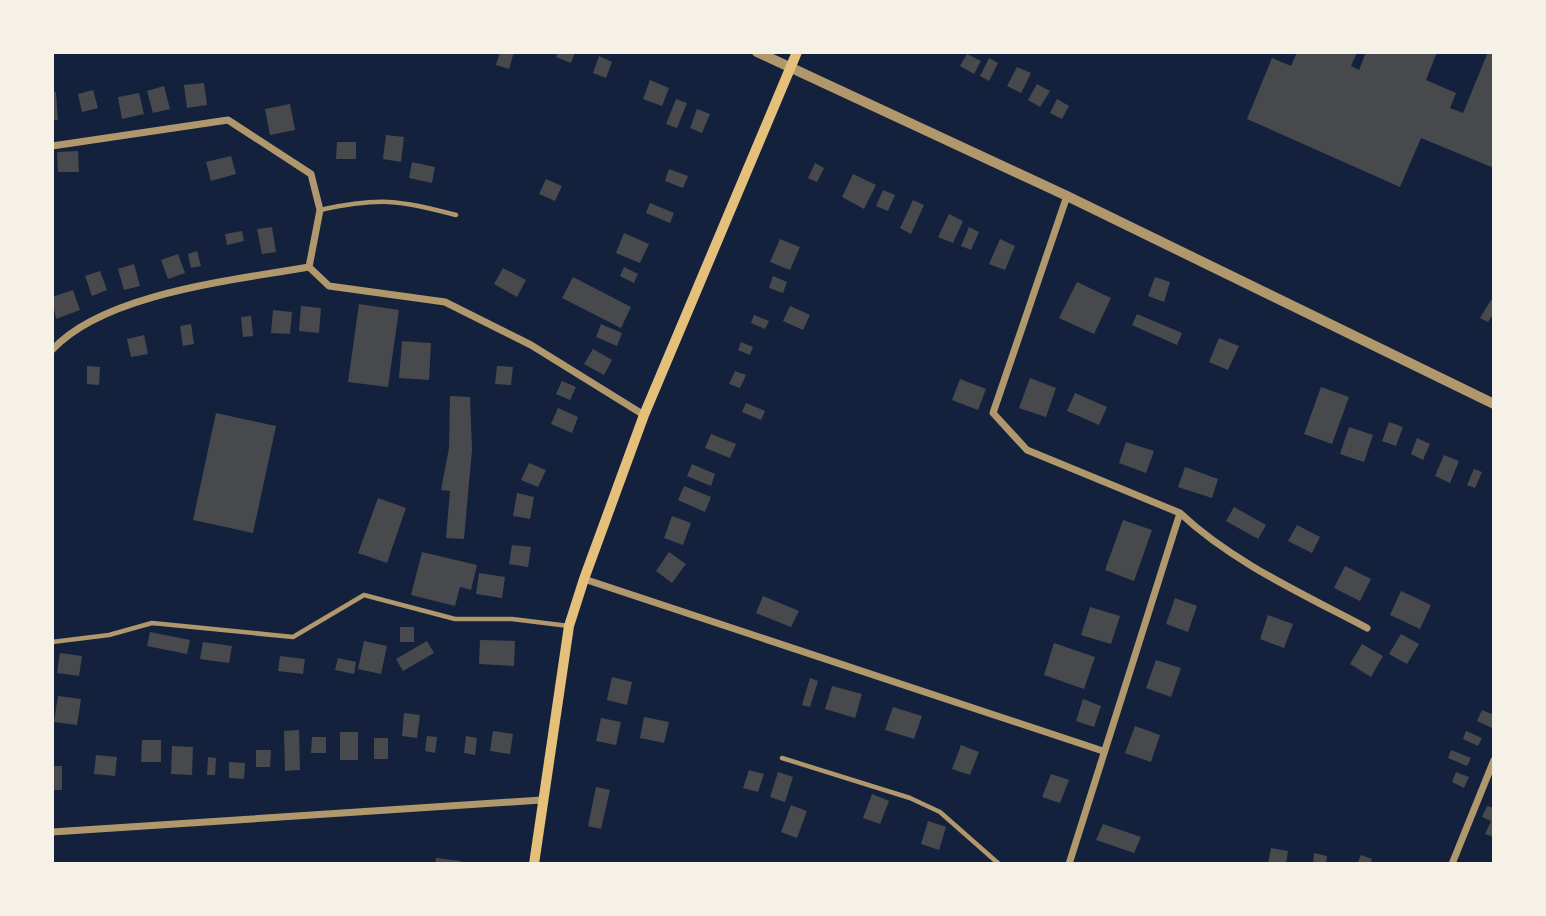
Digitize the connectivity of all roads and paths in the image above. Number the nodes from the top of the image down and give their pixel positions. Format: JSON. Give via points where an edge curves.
{"nodes":[{"id":1,"x":757,"y":52,"type":"edge"},
{"id":2,"x":797,"y":52,"type":"edge"},
{"id":3,"x":790,"y":67,"type":"junction"},
{"id":4,"x":52,"y":146,"type":"edge"},
{"id":5,"x":1068,"y":196,"type":"junction"},
{"id":6,"x":320,"y":210,"type":"junction"},
{"id":7,"x":456,"y":215,"type":"dead end"},
{"id":8,"x":309,"y":267,"type":"junction"},
{"id":9,"x":52,"y":349,"type":"edge"},
{"id":10,"x":1493,"y":404,"type":"edge"},
{"id":11,"x":644,"y":415,"type":"junction"},
{"id":12,"x":1180,"y":513,"type":"junction"},
{"id":13,"x":584,"y":579,"type":"junction"},
{"id":14,"x":569,"y":626,"type":"junction"},
{"id":15,"x":1367,"y":628,"type":"dead end"},
{"id":16,"x":52,"y":642,"type":"edge"},
{"id":17,"x":1103,"y":751,"type":"junction"},
{"id":18,"x":782,"y":758,"type":"dead end"},
{"id":19,"x":1493,"y":760,"type":"edge"},
{"id":20,"x":541,"y":800,"type":"junction"},
{"id":21,"x":52,"y":832,"type":"edge"},
{"id":22,"x":534,"y":863,"type":"edge"},
{"id":23,"x":999,"y":863,"type":"edge"},
{"id":24,"x":1069,"y":863,"type":"edge"},
{"id":25,"x":1452,"y":863,"type":"edge"}],
"edges":[{"from":1,"to":3,"type":"street"},
{"from":2,"to":3,"type":"main road"},
{"from":3,"to":5,"type":"street"},
{"from":3,"to":11,"type":"main road"},
{"from":4,"to":6,"type":"street","via":[[228,120],[311,174]]},
{"from":5,"to":10,"type":"street"},
{"from":5,"to":12,"type":"street","via":[[993,413],[1027,450]]},
{"from":6,"to":7,"type":"lane","via":[[363,201],[400,201]]},
{"from":6,"to":8,"type":"street"},
{"from":8,"to":9,"type":"street","via":[[194,287],[116,307]]},
{"from":8,"to":11,"type":"street","via":[[329,286],[445,302],[531,345]]},
{"from":11,"to":13,"type":"main road"},
{"from":12,"to":15,"type":"street","via":[[1285,585]]},
{"from":12,"to":17,"type":"street"},
{"from":13,"to":14,"type":"main road"},
{"from":13,"to":17,"type":"street"},
{"from":14,"to":16,"type":"lane","via":[[455,619],[364,595],[293,637],[152,623],[109,635]]},
{"from":14,"to":20,"type":"main road"},
{"from":17,"to":24,"type":"street"},
{"from":18,"to":23,"type":"lane","via":[[910,798],[940,812]]},
{"from":19,"to":25,"type":"street"},
{"from":20,"to":21,"type":"street"},
{"from":20,"to":22,"type":"main road"}]}
